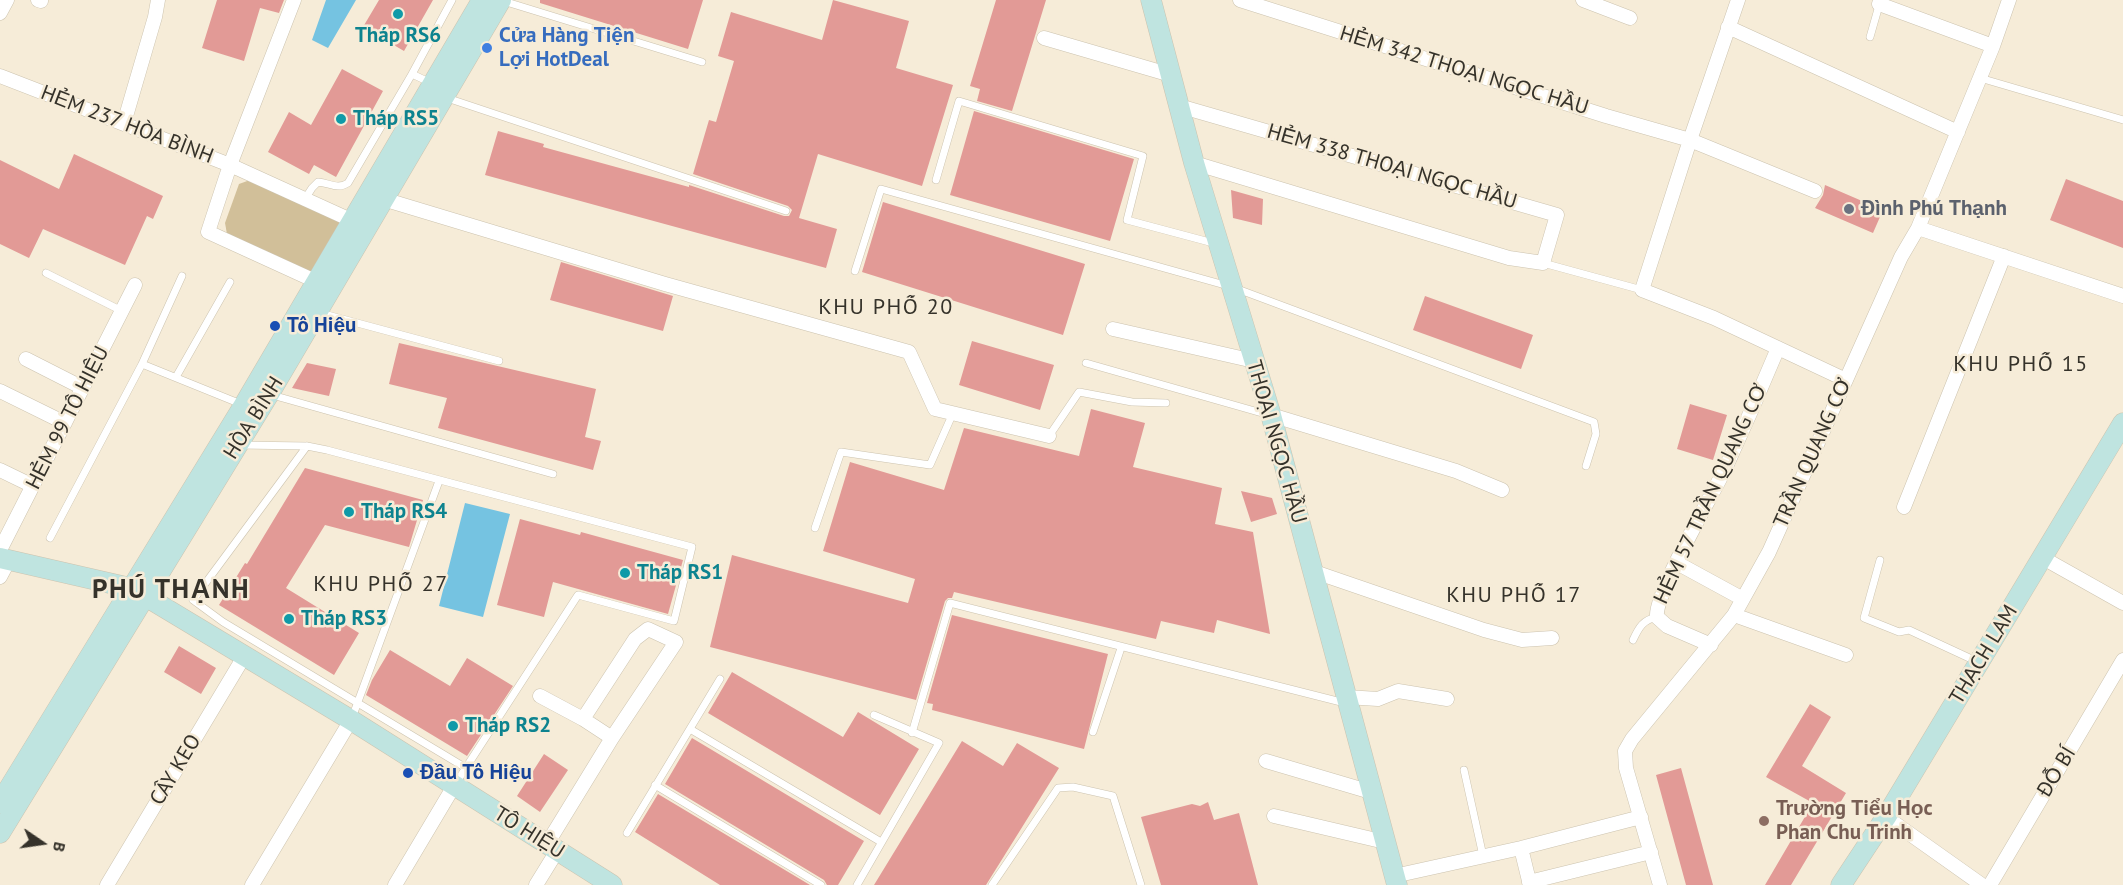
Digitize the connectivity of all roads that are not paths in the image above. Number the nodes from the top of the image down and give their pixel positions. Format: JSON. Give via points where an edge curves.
{"nodes":[{"id":1,"x":7,"y":0,"type":"edge"},
{"id":2,"x":158,"y":0,"type":"edge"},
{"id":3,"x":294,"y":0,"type":"edge"},
{"id":4,"x":452,"y":0,"type":"edge"},
{"id":5,"x":482,"y":0,"type":"edge"},
{"id":6,"x":500,"y":0,"type":"edge"},
{"id":7,"x":1151,"y":0,"type":"edge"},
{"id":8,"x":1240,"y":0,"type":"edge"},
{"id":9,"x":1583,"y":0,"type":"edge"},
{"id":10,"x":1738,"y":0,"type":"edge"},
{"id":11,"x":2009,"y":0,"type":"edge"},
{"id":12,"x":1880,"y":2,"type":"edge"},
{"id":13,"x":0,"y":13,"type":"edge"},
{"id":14,"x":1630,"y":18,"type":"dead end"},
{"id":15,"x":1728,"y":27,"type":"junction"},
{"id":16,"x":1870,"y":37,"type":"dead end"},
{"id":17,"x":1044,"y":38,"type":"dead end"},
{"id":18,"x":1994,"y":46,"type":"junction"},
{"id":19,"x":702,"y":62,"type":"dead end"},
{"id":20,"x":412,"y":74,"type":"junction"},
{"id":21,"x":1171,"y":75,"type":"junction"},
{"id":22,"x":0,"y":76,"type":"edge"},
{"id":23,"x":1980,"y":78,"type":"junction"},
{"id":24,"x":439,"y":91,"type":"junction"},
{"id":25,"x":1179,"y":106,"type":"junction"},
{"id":26,"x":2123,"y":120,"type":"edge"},
{"id":27,"x":124,"y":123,"type":"junction"},
{"id":28,"x":1958,"y":132,"type":"junction"},
{"id":29,"x":1690,"y":140,"type":"junction"},
{"id":30,"x":1194,"y":163,"type":"junction"},
{"id":31,"x":230,"y":165,"type":"junction"},
{"id":32,"x":936,"y":180,"type":"dead end"},
{"id":33,"x":1815,"y":191,"type":"dead end"},
{"id":34,"x":383,"y":199,"type":"junction"},
{"id":35,"x":306,"y":200,"type":"junction"},
{"id":36,"x":786,"y":211,"type":"dead end"},
{"id":37,"x":352,"y":221,"type":"junction"},
{"id":38,"x":1918,"y":228,"type":"junction"},
{"id":39,"x":1220,"y":245,"type":"junction"},
{"id":40,"x":2004,"y":256,"type":"junction"},
{"id":41,"x":1543,"y":263,"type":"junction"},
{"id":42,"x":855,"y":271,"type":"dead end"},
{"id":43,"x":46,"y":273,"type":"dead end"},
{"id":44,"x":182,"y":276,"type":"dead end"},
{"id":45,"x":230,"y":282,"type":"dead end"},
{"id":46,"x":135,"y":285,"type":"dead end"},
{"id":47,"x":324,"y":285,"type":"junction"},
{"id":48,"x":1232,"y":288,"type":"junction"},
{"id":49,"x":1642,"y":290,"type":"junction"},
{"id":50,"x":2123,"y":296,"type":"edge"},
{"id":51,"x":122,"y":311,"type":"junction"},
{"id":52,"x":317,"y":313,"type":"junction"},
{"id":53,"x":1113,"y":329,"type":"dead end"},
{"id":54,"x":1778,"y":348,"type":"junction"},
{"id":55,"x":26,"y":359,"type":"dead end"},
{"id":56,"x":499,"y":361,"type":"dead end"},
{"id":57,"x":1254,"y":361,"type":"junction"},
{"id":58,"x":1086,"y":363,"type":"dead end"},
{"id":59,"x":142,"y":364,"type":"junction"},
{"id":60,"x":176,"y":377,"type":"junction"},
{"id":61,"x":1846,"y":380,"type":"junction"},
{"id":62,"x":83,"y":388,"type":"junction"},
{"id":63,"x":0,"y":391,"type":"edge"},
{"id":64,"x":269,"y":394,"type":"junction"},
{"id":65,"x":1166,"y":403,"type":"dead end"},
{"id":66,"x":244,"y":405,"type":"junction"},
{"id":67,"x":953,"y":414,"type":"junction"},
{"id":68,"x":1271,"y":415,"type":"junction"},
{"id":69,"x":65,"y":423,"type":"junction"},
{"id":70,"x":2123,"y":423,"type":"edge"},
{"id":71,"x":1048,"y":436,"type":"joint"},
{"id":72,"x":237,"y":445,"type":"junction"},
{"id":73,"x":307,"y":446,"type":"junction"},
{"id":74,"x":1586,"y":466,"type":"dead end"},
{"id":75,"x":0,"y":470,"type":"edge"},
{"id":76,"x":553,"y":474,"type":"dead end"},
{"id":77,"x":439,"y":481,"type":"junction"},
{"id":78,"x":33,"y":486,"type":"junction"},
{"id":79,"x":1502,"y":490,"type":"dead end"},
{"id":80,"x":1904,"y":507,"type":"dead end"},
{"id":81,"x":815,"y":528,"type":"dead end"},
{"id":82,"x":50,"y":538,"type":"dead end"},
{"id":83,"x":2043,"y":558,"type":"junction"},
{"id":84,"x":1881,"y":560,"type":"dead end"},
{"id":85,"x":2,"y":562,"type":"edge"},
{"id":86,"x":1677,"y":563,"type":"junction"},
{"id":87,"x":1312,"y":571,"type":"junction"},
{"id":88,"x":138,"y":592,"type":"junction"},
{"id":89,"x":1743,"y":599,"type":"junction"},
{"id":90,"x":2123,"y":603,"type":"edge"},
{"id":91,"x":1734,"y":615,"type":"junction"},
{"id":92,"x":1657,"y":617,"type":"junction"},
{"id":93,"x":1552,"y":638,"type":"dead end"},
{"id":94,"x":1633,"y":640,"type":"dead end"},
{"id":95,"x":1711,"y":645,"type":"junction"},
{"id":96,"x":1121,"y":648,"type":"junction"},
{"id":97,"x":245,"y":655,"type":"junction"},
{"id":98,"x":1846,"y":655,"type":"dead end"},
{"id":99,"x":2123,"y":660,"type":"edge"},
{"id":100,"x":1980,"y":663,"type":"junction"},
{"id":101,"x":720,"y":679,"type":"dead end"},
{"id":102,"x":540,"y":696,"type":"dead end"},
{"id":103,"x":1446,"y":699,"type":"dead end"},
{"id":104,"x":1347,"y":700,"type":"junction"},
{"id":105,"x":355,"y":711,"type":"junction"},
{"id":106,"x":874,"y":715,"type":"dead end"},
{"id":107,"x":583,"y":719,"type":"junction"},
{"id":108,"x":690,"y":729,"type":"junction"},
{"id":109,"x":1093,"y":732,"type":"dead end"},
{"id":110,"x":912,"y":733,"type":"junction"},
{"id":111,"x":612,"y":738,"type":"junction"},
{"id":112,"x":1266,"y":761,"type":"dead end"},
{"id":113,"x":466,"y":768,"type":"junction"},
{"id":114,"x":1464,"y":770,"type":"dead end"},
{"id":115,"x":655,"y":785,"type":"junction"},
{"id":116,"x":454,"y":786,"type":"junction"},
{"id":117,"x":1371,"y":792,"type":"junction"},
{"id":118,"x":0,"y":803,"type":"edge"},
{"id":119,"x":1274,"y":816,"type":"dead end"},
{"id":120,"x":1641,"y":817,"type":"junction"},
{"id":121,"x":1886,"y":817,"type":"junction"},
{"id":122,"x":627,"y":832,"type":"dead end"},
{"id":123,"x":0,"y":833,"type":"edge"},
{"id":124,"x":881,"y":842,"type":"junction"},
{"id":125,"x":1384,"y":842,"type":"junction"},
{"id":126,"x":552,"y":848,"type":"junction"},
{"id":127,"x":1521,"y":848,"type":"junction"},
{"id":128,"x":1651,"y":852,"type":"junction"},
{"id":129,"x":1484,"y":856,"type":"junction"},
{"id":130,"x":1396,"y":880,"type":"edge"},
{"id":131,"x":1530,"y":884,"type":"edge"},
{"id":132,"x":107,"y":885,"type":"edge"},
{"id":133,"x":252,"y":885,"type":"edge"},
{"id":134,"x":395,"y":885,"type":"edge"},
{"id":135,"x":536,"y":885,"type":"edge"},
{"id":136,"x":612,"y":885,"type":"edge"},
{"id":137,"x":821,"y":885,"type":"edge"},
{"id":138,"x":857,"y":885,"type":"edge"},
{"id":139,"x":992,"y":885,"type":"edge"},
{"id":140,"x":1141,"y":885,"type":"edge"},
{"id":141,"x":1660,"y":885,"type":"edge"},
{"id":142,"x":1841,"y":885,"type":"edge"},
{"id":143,"x":1982,"y":885,"type":"edge"},
{"id":144,"x":1990,"y":885,"type":"edge"}],
"edges":[{"from":1,"to":13,"type":"street"},
{"from":2,"to":27,"type":"street"},
{"from":3,"to":31,"type":"street"},
{"from":4,"to":20,"type":"lane"},
{"from":5,"to":24,"type":"main road","name":"HÒA BÌNH"},
{"from":6,"to":19,"type":"lane"},
{"from":6,"to":24,"type":"main road","name":"HÒA BÌNH"},
{"from":7,"to":21,"type":"main road","name":"THOẠI NGỌC HẦU"},
{"from":8,"to":29,"type":"street","name":"HẺM 342 THOẠI NGỌC HẦU"},
{"from":9,"to":14,"type":"street"},
{"from":10,"to":15,"type":"street"},
{"from":11,"to":18,"type":"street","name":"TRẦN QUANG CƠ"},
{"from":12,"to":16,"type":"lane"},
{"from":12,"to":18,"type":"street"},
{"from":15,"to":28,"type":"street"},
{"from":15,"to":29,"type":"street"},
{"from":17,"to":21,"type":"street"},
{"from":18,"to":23,"type":"street","name":"TRẦN QUANG CƠ"},
{"from":20,"to":24,"type":"lane"},
{"from":20,"to":35,"type":"lane","via":[[348,183],[335,187],[318,183]]},
{"from":21,"to":25,"type":"main road","name":"THOẠI NGỌC HẦU"},
{"from":22,"to":27,"type":"street","name":"HẺM 237 HÒA BÌNH"},
{"from":23,"to":26,"type":"lane"},
{"from":23,"to":28,"type":"street","name":"TRẦN QUANG CƠ"},
{"from":24,"to":34,"type":"main road","name":"HÒA BÌNH"},
{"from":24,"to":36,"type":"lane"},
{"from":24,"to":37,"type":"main road","name":"HÒA BÌNH"},
{"from":25,"to":30,"type":"main road","name":"THOẠI NGỌC HẦU"},
{"from":25,"to":41,"type":"street","name":"HẺM 338 THOẠI NGỌC HẦU","via":[[1557,215]]},
{"from":27,"to":31,"type":"street","name":"HẺM 237 HÒA BÌNH"},
{"from":28,"to":38,"type":"street","name":"TRẦN QUANG CƠ"},
{"from":29,"to":33,"type":"street","name":"HẺM 342 THOẠI NGỌC HẦU"},
{"from":29,"to":49,"type":"street"},
{"from":30,"to":39,"type":"main road","name":"THOẠI NGỌC HẦU"},
{"from":30,"to":41,"type":"street","via":[[1509,258]]},
{"from":31,"to":35,"type":"street"},
{"from":31,"to":47,"type":"street","name":"HẺM 237 HÒA BÌNH","via":[[208,232]]},
{"from":32,"to":39,"type":"lane","via":[[959,100],[1143,156],[1127,220]]},
{"from":34,"to":47,"type":"main road","name":"HÒA BÌNH"},
{"from":34,"to":67,"type":"street","via":[[909,352],[935,409]]},
{"from":35,"to":37,"type":"street"},
{"from":37,"to":47,"type":"main road","name":"HÒA BÌNH"},
{"from":38,"to":40,"type":"street"},
{"from":38,"to":61,"type":"street","name":"TRẦN QUANG CƠ"},
{"from":39,"to":48,"type":"main road","name":"THOẠI NGỌC HẦU"},
{"from":40,"to":50,"type":"street"},
{"from":40,"to":80,"type":"street"},
{"from":41,"to":49,"type":"lane"},
{"from":42,"to":48,"type":"lane","via":[[881,189]]},
{"from":43,"to":51,"type":"lane"},
{"from":44,"to":59,"type":"lane"},
{"from":45,"to":60,"type":"lane"},
{"from":46,"to":51,"type":"street","name":"HẺM 99 TÔ HIỆU"},
{"from":47,"to":52,"type":"main road","name":"HÒA BÌNH"},
{"from":47,"to":66,"type":"main road","name":"HÒA BÌNH"},
{"from":48,"to":57,"type":"main road","name":"THOẠI NGỌC HẦU"},
{"from":48,"to":74,"type":"lane","via":[[1594,422],[1596,434]]},
{"from":49,"to":54,"type":"street"},
{"from":51,"to":62,"type":"street","name":"HẺM 99 TÔ HIỆU"},
{"from":52,"to":56,"type":"lane"},
{"from":52,"to":64,"type":"main road","name":"HÒA BÌNH"},
{"from":53,"to":57,"type":"street"},
{"from":54,"to":61,"type":"street"},
{"from":54,"to":86,"type":"street","name":"HẺM 57 TRẦN QUANG CƠ","via":[[1724,471]]},
{"from":55,"to":62,"type":"street"},
{"from":57,"to":68,"type":"main road","name":"THOẠI NGỌC HẦU"},
{"from":58,"to":68,"type":"lane"},
{"from":59,"to":60,"type":"lane"},
{"from":59,"to":82,"type":"lane"},
{"from":60,"to":66,"type":"lane"},
{"from":61,"to":89,"type":"street","name":"TRẦN QUANG CƠ","via":[[1769,552]]},
{"from":62,"to":69,"type":"street","name":"HẺM 99 TÔ HIỆU"},
{"from":63,"to":69,"type":"street"},
{"from":64,"to":72,"type":"main road","name":"HÒA BÌNH"},
{"from":64,"to":76,"type":"lane"},
{"from":65,"to":71,"type":"lane","via":[[1132,402],[1078,392]]},
{"from":66,"to":88,"type":"main road","name":"HÒA BÌNH"},
{"from":67,"to":71,"type":"street"},
{"from":67,"to":81,"type":"lane","via":[[930,465],[841,452]]},
{"from":68,"to":79,"type":"street","via":[[1456,471]]},
{"from":68,"to":87,"type":"main road","name":"THOẠI NGỌC HẦU"},
{"from":69,"to":78,"type":"street","name":"HẺM 99 TÔ HIỆU"},
{"from":70,"to":83,"type":"main road","name":"THẠCH LAM"},
{"from":72,"to":73,"type":"lane"},
{"from":72,"to":88,"type":"main road","name":"HÒA BÌNH"},
{"from":73,"to":77,"type":"lane"},
{"from":73,"to":105,"type":"lane","via":[[194,600]]},
{"from":75,"to":78,"type":"street"},
{"from":77,"to":105,"type":"lane"},
{"from":77,"to":113,"type":"lane","via":[[692,547],[674,621],[578,595]]},
{"from":78,"to":85,"type":"street","name":"HẺM 99 TÔ HIỆU"},
{"from":83,"to":90,"type":"street"},
{"from":83,"to":100,"type":"main road","name":"THẠCH LAM"},
{"from":84,"to":100,"type":"lane","via":[[1864,618],[1899,632],[1909,630]]},
{"from":85,"to":88,"type":"main road","name":"TÔ HIỆU"},
{"from":86,"to":89,"type":"street"},
{"from":86,"to":92,"type":"street","name":"HẺM 57 TRẦN QUANG CƠ","via":[[1658,604]]},
{"from":87,"to":93,"type":"street","via":[[1484,630],[1522,640]]},
{"from":87,"to":104,"type":"main road","name":"THOẠI NGỌC HẦU"},
{"from":88,"to":97,"type":"main road","name":"TÔ HIỆU"},
{"from":88,"to":118,"type":"main road","name":"HÒA BÌNH"},
{"from":88,"to":123,"type":"main road","name":"HÒA BÌNH"},
{"from":89,"to":91,"type":"street","name":"TRẦN QUANG CƠ"},
{"from":91,"to":95,"type":"street","name":"TRẦN QUANG CƠ"},
{"from":91,"to":98,"type":"street"},
{"from":92,"to":94,"type":"lane","via":[[1639,626]]},
{"from":92,"to":95,"type":"street","name":"HẺM 57 TRẦN QUANG CƠ","via":[[1667,626]]},
{"from":95,"to":120,"type":"street","name":"TRẦN QUANG CƠ","via":[[1625,751],[1626,768]]},
{"from":96,"to":104,"type":"lane"},
{"from":96,"to":109,"type":"lane"},
{"from":96,"to":110,"type":"lane","via":[[950,603]]},
{"from":97,"to":105,"type":"main road","name":"TÔ HIỆU"},
{"from":97,"to":132,"type":"street","name":"CÂY KEO"},
{"from":99,"to":144,"type":"street","name":"ĐỖ BÍ"},
{"from":100,"to":121,"type":"main road","name":"THẠCH LAM"},
{"from":101,"to":108,"type":"lane"},
{"from":102,"to":107,"type":"street"},
{"from":103,"to":104,"type":"street","via":[[1398,691],[1378,699]]},
{"from":104,"to":117,"type":"main road","name":"THOẠI NGỌC HẦU"},
{"from":105,"to":113,"type":"lane"},
{"from":105,"to":116,"type":"main road","name":"TÔ HIỆU"},
{"from":105,"to":133,"type":"street"},
{"from":106,"to":110,"type":"lane"},
{"from":107,"to":111,"type":"street"},
{"from":107,"to":111,"type":"street","via":[[635,639],[648,629],[676,642]]},
{"from":108,"to":115,"type":"lane"},
{"from":108,"to":124,"type":"lane"},
{"from":110,"to":124,"type":"lane","via":[[939,743]]},
{"from":111,"to":126,"type":"street"},
{"from":112,"to":117,"type":"street"},
{"from":113,"to":116,"type":"lane"},
{"from":114,"to":129,"type":"lane"},
{"from":115,"to":122,"type":"lane"},
{"from":115,"to":137,"type":"lane"},
{"from":116,"to":126,"type":"main road","name":"TÔ HIỆU"},
{"from":116,"to":134,"type":"street"},
{"from":117,"to":125,"type":"main road","name":"THOẠI NGỌC HẦU"},
{"from":119,"to":125,"type":"street"},
{"from":120,"to":127,"type":"street"},
{"from":120,"to":128,"type":"street","name":"TRẦN QUANG CƠ"},
{"from":121,"to":142,"type":"main road","name":"THẠCH LAM"},
{"from":121,"to":143,"type":"street"},
{"from":124,"to":138,"type":"lane"},
{"from":125,"to":130,"type":"main road","name":"THOẠI NGỌC HẦU"},
{"from":126,"to":135,"type":"street"},
{"from":126,"to":136,"type":"main road","name":"TÔ HIỆU"},
{"from":127,"to":129,"type":"street"},
{"from":127,"to":131,"type":"street"},
{"from":128,"to":131,"type":"street"},
{"from":128,"to":141,"type":"street","name":"TRẦN QUANG CƠ"},
{"from":129,"to":130,"type":"street"},
{"from":139,"to":140,"type":"lane","via":[[1058,788],[1073,788],[1113,796]]}]}
